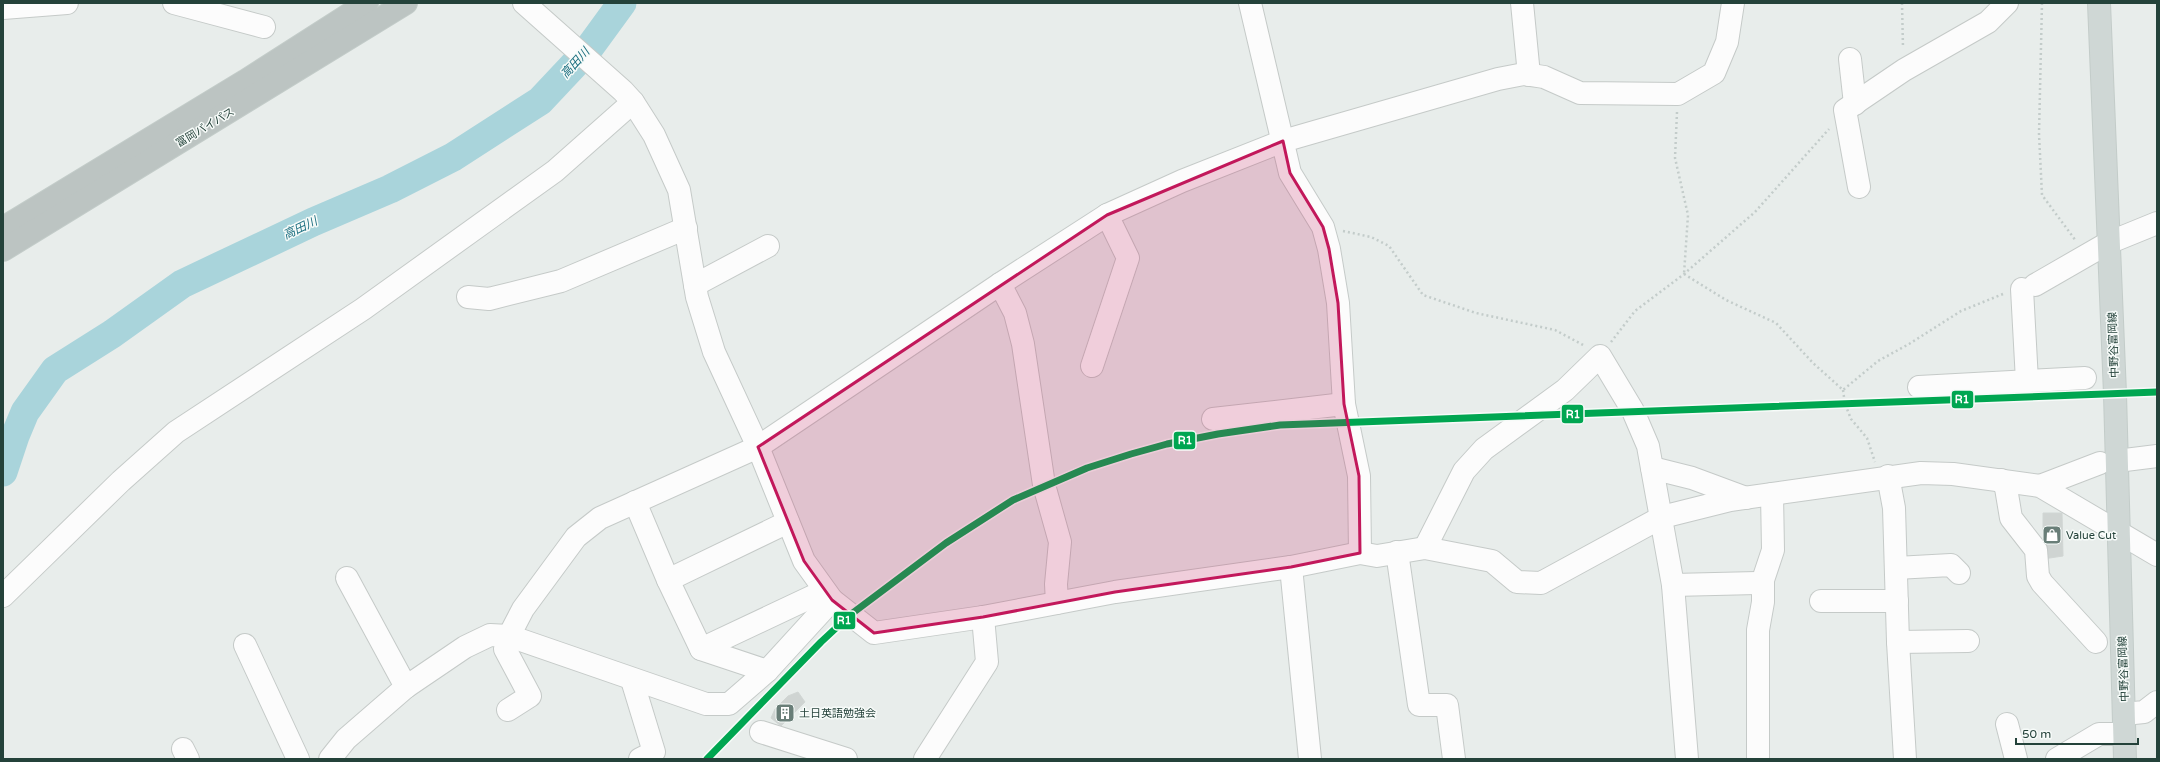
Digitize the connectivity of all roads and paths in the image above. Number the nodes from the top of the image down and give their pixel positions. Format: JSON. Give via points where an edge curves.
{"nodes":[{"id":1,"x":67,"y":3,"type":"edge"},
{"id":2,"x":174,"y":3,"type":"edge"},
{"id":3,"x":367,"y":3,"type":"edge"},
{"id":4,"x":406,"y":3,"type":"edge"},
{"id":5,"x":524,"y":3,"type":"edge"},
{"id":6,"x":1250,"y":3,"type":"edge"},
{"id":7,"x":1522,"y":3,"type":"edge"},
{"id":8,"x":1733,"y":3,"type":"edge"},
{"id":9,"x":1902,"y":3,"type":"edge"},
{"id":10,"x":2006,"y":3,"type":"edge"},
{"id":11,"x":2042,"y":3,"type":"edge"},
{"id":12,"x":2099,"y":3,"type":"edge"},
{"id":13,"x":3,"y":8,"type":"edge"},
{"id":14,"x":224,"y":10,"type":"edge"},
{"id":15,"x":264,"y":27,"type":"dead end"},
{"id":16,"x":1850,"y":59,"type":"dead end"},
{"id":17,"x":1904,"y":70,"type":"junction"},
{"id":18,"x":1529,"y":75,"type":"junction"},
{"id":19,"x":1678,"y":94,"type":"junction"},
{"id":20,"x":628,"y":96,"type":"junction"},
{"id":21,"x":1850,"y":107,"type":"junction"},
{"id":22,"x":1283,"y":141,"type":"junction"},
{"id":23,"x":1859,"y":187,"type":"dead end"},
{"id":24,"x":1107,"y":215,"type":"junction"},
{"id":25,"x":2157,"y":223,"type":"edge"},
{"id":26,"x":1323,"y":227,"type":"junction"},
{"id":27,"x":3,"y":228,"type":"edge"},
{"id":28,"x":686,"y":228,"type":"junction"},
{"id":29,"x":2108,"y":243,"type":"junction"},
{"id":30,"x":768,"y":246,"type":"dead end"},
{"id":31,"x":3,"y":250,"type":"edge"},
{"id":32,"x":2088,"y":254,"type":"junction"},
{"id":33,"x":1684,"y":274,"type":"junction"},
{"id":34,"x":1000,"y":284,"type":"junction"},
{"id":35,"x":695,"y":285,"type":"junction"},
{"id":36,"x":2028,"y":287,"type":"junction"},
{"id":37,"x":468,"y":297,"type":"dead end"},
{"id":38,"x":1600,"y":356,"type":"junction"},
{"id":39,"x":1092,"y":366,"type":"dead end"},
{"id":40,"x":2085,"y":378,"type":"dead end"},
{"id":41,"x":2027,"y":382,"type":"junction"},
{"id":42,"x":1919,"y":387,"type":"dead end"},
{"id":43,"x":1843,"y":390,"type":"junction"},
{"id":44,"x":1344,"y":404,"type":"junction"},
{"id":45,"x":1213,"y":419,"type":"dead end"},
{"id":46,"x":758,"y":447,"type":"junction"},
{"id":47,"x":2157,"y":456,"type":"edge"},
{"id":48,"x":2108,"y":462,"type":"junction"},
{"id":49,"x":1652,"y":468,"type":"junction"},
{"id":50,"x":1882,"y":477,"type":"junction"},
{"id":51,"x":2001,"y":480,"type":"junction"},
{"id":52,"x":2040,"y":486,"type":"junction"},
{"id":53,"x":1772,"y":494,"type":"junction"},
{"id":54,"x":1747,"y":498,"type":"junction"},
{"id":55,"x":635,"y":502,"type":"junction"},
{"id":56,"x":1662,"y":517,"type":"junction"},
{"id":57,"x":788,"y":522,"type":"junction"},
{"id":58,"x":2119,"y":534,"type":"junction"},
{"id":59,"x":1425,"y":548,"type":"junction"},
{"id":60,"x":1397,"y":552,"type":"junction"},
{"id":61,"x":1360,"y":553,"type":"junction"},
{"id":62,"x":2157,"y":555,"type":"edge"},
{"id":63,"x":1291,"y":567,"type":"junction"},
{"id":64,"x":1896,"y":568,"type":"junction"},
{"id":65,"x":1959,"y":573,"type":"dead end"},
{"id":66,"x":347,"y":578,"type":"dead end"},
{"id":67,"x":668,"y":580,"type":"junction"},
{"id":68,"x":1757,"y":583,"type":"dead end"},
{"id":69,"x":1673,"y":585,"type":"junction"},
{"id":70,"x":3,"y":596,"type":"edge"},
{"id":71,"x":828,"y":596,"type":"junction"},
{"id":72,"x":1820,"y":601,"type":"dead end"},
{"id":73,"x":1897,"y":601,"type":"junction"},
{"id":74,"x":1057,"y":603,"type":"junction"},
{"id":75,"x":984,"y":617,"type":"junction"},
{"id":76,"x":509,"y":636,"type":"junction"},
{"id":77,"x":1968,"y":641,"type":"dead end"},
{"id":78,"x":1898,"y":642,"type":"junction"},
{"id":79,"x":2096,"y":642,"type":"dead end"},
{"id":80,"x":245,"y":645,"type":"dead end"},
{"id":81,"x":701,"y":650,"type":"junction"},
{"id":82,"x":767,"y":671,"type":"junction"},
{"id":83,"x":632,"y":680,"type":"junction"},
{"id":84,"x":406,"y":687,"type":"junction"},
{"id":85,"x":2157,"y":702,"type":"edge"},
{"id":86,"x":508,"y":710,"type":"dead end"},
{"id":87,"x":2007,"y":724,"type":"dead end"},
{"id":88,"x":2124,"y":724,"type":"junction"},
{"id":89,"x":761,"y":732,"type":"dead end"},
{"id":90,"x":298,"y":759,"type":"edge"},
{"id":91,"x":330,"y":759,"type":"edge"},
{"id":92,"x":640,"y":759,"type":"edge"},
{"id":93,"x":846,"y":759,"type":"edge"},
{"id":94,"x":925,"y":759,"type":"edge"},
{"id":95,"x":1310,"y":759,"type":"edge"},
{"id":96,"x":1454,"y":759,"type":"edge"},
{"id":97,"x":1687,"y":759,"type":"edge"},
{"id":98,"x":1758,"y":759,"type":"edge"},
{"id":99,"x":1905,"y":759,"type":"edge"},
{"id":100,"x":2016,"y":759,"type":"edge"},
{"id":101,"x":2057,"y":759,"type":"edge"},
{"id":102,"x":2125,"y":759,"type":"edge"}],
"edges":[{"from":1,"to":13,"type":"street"},
{"from":2,"to":14,"type":"street"},
{"from":3,"to":27,"type":"highway","name":"富岡バイパス","via":[[245,81]]},
{"from":4,"to":31,"type":"highway","name":"富岡バイパス"},
{"from":5,"to":20,"type":"street"},
{"from":6,"to":22,"type":"street"},
{"from":7,"to":18,"type":"street"},
{"from":8,"to":19,"type":"street","via":[[1727,42],[1714,73]]},
{"from":9,"to":17,"type":"path"},
{"from":10,"to":17,"type":"street","via":[[1988,22]]},
{"from":11,"to":32,"type":"path","via":[[2039,134],[2042,195],[2069,233]]},
{"from":12,"to":29,"type":"main road","name":"中野谷富岡線"},
{"from":14,"to":15,"type":"street"},
{"from":16,"to":21,"type":"street"},
{"from":17,"to":21,"type":"street"},
{"from":18,"to":19,"type":"street","via":[[1544,77],[1580,93]]},
{"from":18,"to":22,"type":"street","via":[[1498,79]]},
{"from":19,"to":33,"type":"path","via":[[1675,158],[1688,215]]},
{"from":20,"to":28,"type":"street","via":[[654,135],[679,190]]},
{"from":20,"to":70,"type":"street","via":[[555,172],[363,309],[176,432],[121,481]]},
{"from":21,"to":23,"type":"street"},
{"from":21,"to":33,"type":"path","via":[[1755,212]]},
{"from":22,"to":24,"type":"street","via":[[1182,181]]},
{"from":22,"to":26,"type":"street","via":[[1290,173]]},
{"from":24,"to":34,"type":"street"},
{"from":24,"to":39,"type":"street","via":[[1128,258]]},
{"from":25,"to":29,"type":"street"},
{"from":26,"to":38,"type":"path","via":[[1371,237],[1389,246],[1423,295],[1476,313],[1555,330]]},
{"from":26,"to":44,"type":"street","via":[[1338,303]]},
{"from":28,"to":35,"type":"street"},
{"from":28,"to":37,"type":"street","via":[[561,282],[489,299]]},
{"from":29,"to":32,"type":"street"},
{"from":29,"to":48,"type":"main road","name":"中野谷富岡線"},
{"from":30,"to":35,"type":"street"},
{"from":32,"to":36,"type":"street"},
{"from":33,"to":38,"type":"path","via":[[1635,311]]},
{"from":33,"to":43,"type":"path","via":[[1726,300],[1776,324]]},
{"from":34,"to":46,"type":"street"},
{"from":34,"to":74,"type":"street","via":[[1015,313],[1044,485],[1060,542]]},
{"from":35,"to":46,"type":"street","via":[[714,352]]},
{"from":36,"to":41,"type":"street"},
{"from":36,"to":43,"type":"path","via":[[1961,311],[1878,361]]},
{"from":38,"to":49,"type":"street","via":[[1633,411],[1648,446]]},
{"from":38,"to":59,"type":"street","via":[[1565,390],[1484,449],[1464,472]]},
{"from":40,"to":41,"type":"street"},
{"from":41,"to":42,"type":"street"},
{"from":43,"to":50,"type":"path","via":[[1851,419],[1867,438],[1876,467]]},
{"from":44,"to":45,"type":"street"},
{"from":44,"to":61,"type":"street","via":[[1359,476]]},
{"from":46,"to":55,"type":"street"},
{"from":46,"to":57,"type":"street"},
{"from":47,"to":48,"type":"street"},
{"from":48,"to":52,"type":"street"},
{"from":48,"to":58,"type":"main road","name":"中野谷富岡線"},
{"from":49,"to":54,"type":"street","via":[[1692,478]]},
{"from":49,"to":56,"type":"street"},
{"from":50,"to":51,"type":"street","via":[[1921,472]]},
{"from":50,"to":53,"type":"street"},
{"from":50,"to":64,"type":"street","via":[[1894,508]]},
{"from":51,"to":52,"type":"street"},
{"from":51,"to":79,"type":"street","via":[[2006,488],[2012,518],[2036,550],[2038,576],[2042,583]]},
{"from":52,"to":58,"type":"street"},
{"from":53,"to":54,"type":"street"},
{"from":53,"to":98,"type":"street","via":[[1773,550],[1764,580],[1758,630]]},
{"from":54,"to":56,"type":"street"},
{"from":55,"to":67,"type":"street"},
{"from":55,"to":76,"type":"street","via":[[600,518],[576,537],[523,609]]},
{"from":56,"to":59,"type":"street","via":[[1541,583],[1517,582],[1492,561]]},
{"from":56,"to":69,"type":"street"},
{"from":57,"to":67,"type":"street"},
{"from":57,"to":71,"type":"street","via":[[804,561]]},
{"from":58,"to":62,"type":"street"},
{"from":58,"to":88,"type":"main road","name":"中野谷富岡線"},
{"from":59,"to":60,"type":"street"},
{"from":60,"to":61,"type":"street","via":[[1376,556]]},
{"from":60,"to":96,"type":"street","via":[[1419,705],[1447,705]]},
{"from":61,"to":63,"type":"street"},
{"from":63,"to":74,"type":"street","via":[[1115,592]]},
{"from":63,"to":95,"type":"street"},
{"from":64,"to":65,"type":"street","via":[[1951,566]]},
{"from":64,"to":73,"type":"street"},
{"from":66,"to":84,"type":"street"},
{"from":67,"to":81,"type":"street"},
{"from":68,"to":69,"type":"street"},
{"from":69,"to":97,"type":"street"},
{"from":71,"to":75,"type":"street","via":[[874,633]]},
{"from":71,"to":81,"type":"street"},
{"from":71,"to":82,"type":"street"},
{"from":72,"to":73,"type":"street"},
{"from":73,"to":78,"type":"street"},
{"from":74,"to":75,"type":"street"},
{"from":75,"to":94,"type":"street","via":[[987,662]]},
{"from":76,"to":83,"type":"street"},
{"from":76,"to":84,"type":"street","via":[[490,635],[465,647]]},
{"from":76,"to":86,"type":"street","via":[[505,650],[530,696]]},
{"from":77,"to":78,"type":"street"},
{"from":78,"to":99,"type":"street"},
{"from":80,"to":90,"type":"street"},
{"from":81,"to":82,"type":"street"},
{"from":82,"to":83,"type":"street","via":[[729,704],[706,704]]},
{"from":83,"to":92,"type":"street","via":[[654,752]]},
{"from":84,"to":91,"type":"street","via":[[346,739]]},
{"from":85,"to":88,"type":"street"},
{"from":87,"to":100,"type":"street"},
{"from":88,"to":101,"type":"street","via":[[2099,734]]},
{"from":88,"to":102,"type":"main road","name":"中野谷富岡線"},
{"from":89,"to":93,"type":"street"}]}
